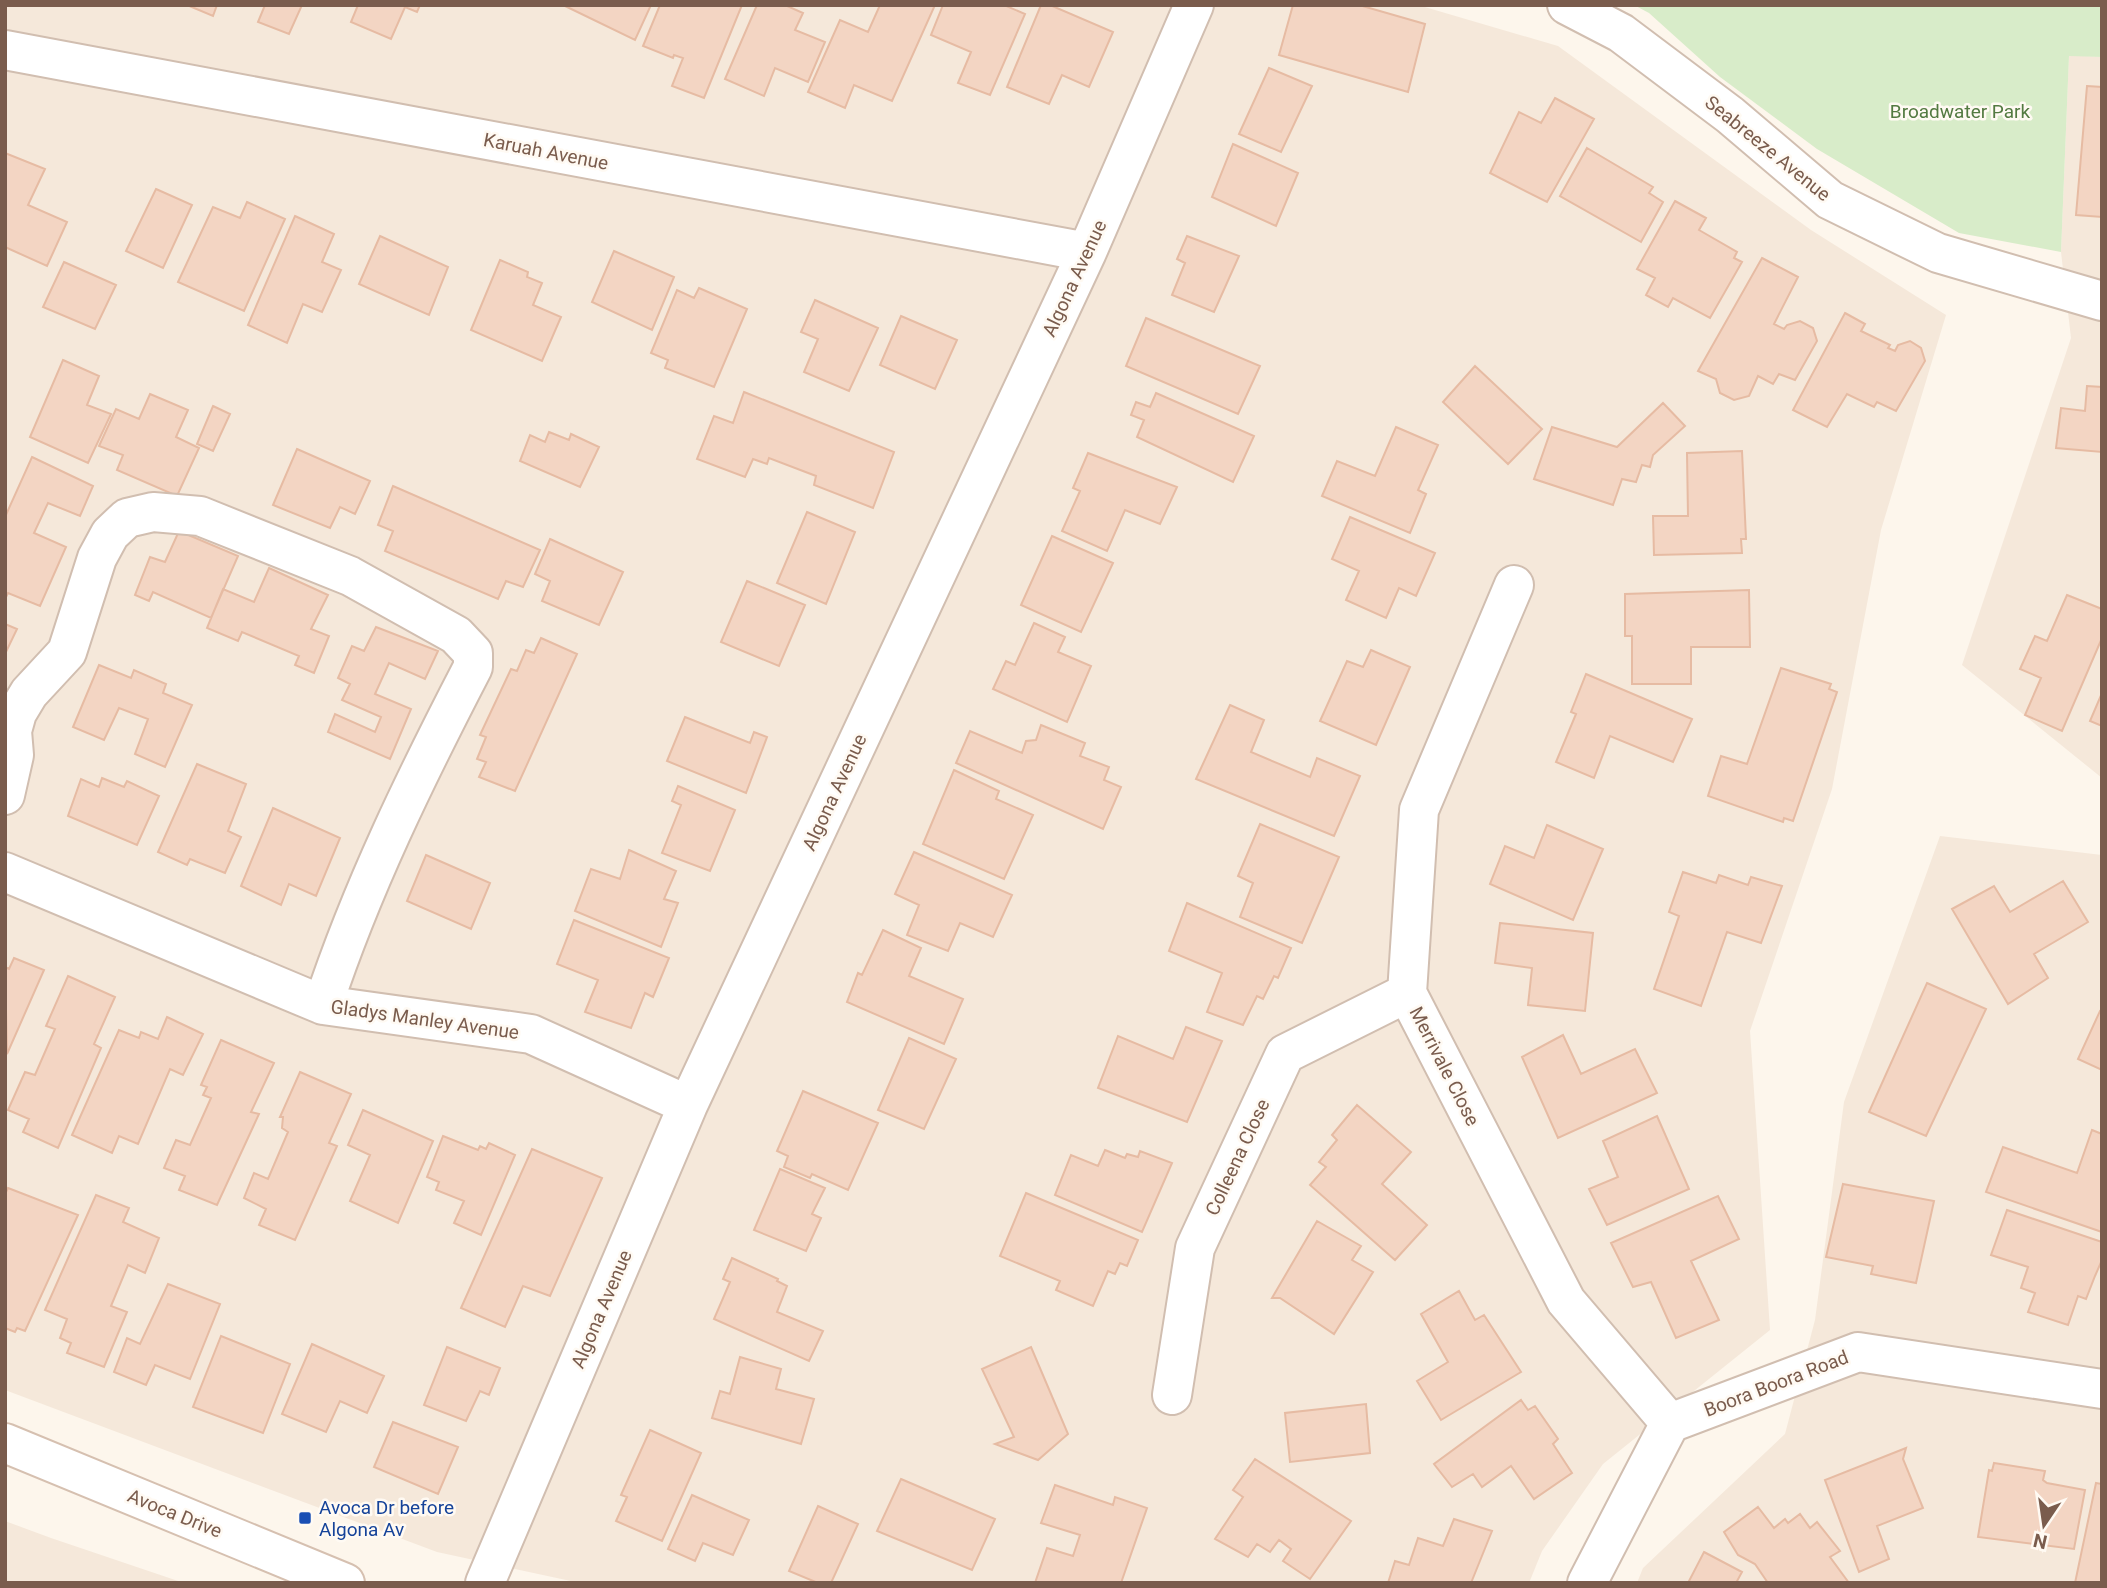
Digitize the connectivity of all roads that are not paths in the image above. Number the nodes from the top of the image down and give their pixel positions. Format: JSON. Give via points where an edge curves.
{"nodes":[{"id":1,"x":1194,"y":5,"type":"edge"},
{"id":2,"x":1567,"y":5,"type":"edge"},
{"id":3,"x":5,"y":50,"type":"edge"},
{"id":4,"x":1087,"y":252,"type":"junction"},
{"id":5,"x":2102,"y":301,"type":"edge"},
{"id":6,"x":1514,"y":585,"type":"dead end"},
{"id":7,"x":5,"y":794,"type":"edge"},
{"id":8,"x":5,"y":872,"type":"edge"},
{"id":9,"x":1407,"y":993,"type":"junction"},
{"id":10,"x":323,"y":1005,"type":"junction"},
{"id":11,"x":688,"y":1105,"type":"junction"},
{"id":12,"x":2102,"y":1389,"type":"edge"},
{"id":13,"x":1172,"y":1395,"type":"dead end"},
{"id":14,"x":1670,"y":1423,"type":"junction"},
{"id":15,"x":5,"y":1443,"type":"edge"},
{"id":16,"x":345,"y":1583,"type":"edge"},
{"id":17,"x":485,"y":1583,"type":"edge"},
{"id":18,"x":1587,"y":1583,"type":"edge"}],
"edges":[{"from":1,"to":4,"type":"street","name":"Algona Avenue"},
{"from":2,"to":5,"type":"street","name":"Seabreeze Avenue","via":[[1621,33],[1730,115],[1830,200],[1938,253]]},
{"from":3,"to":4,"type":"street","name":"Karuah Avenue"},
{"from":4,"to":11,"type":"street","name":"Algona Avenue"},
{"from":6,"to":9,"type":"street","name":"Merrivale Close","via":[[1419,810]]},
{"from":7,"to":10,"type":"street","via":[[17,713],[67,652],[97,558],[110,534],[127,518],[153,512],[200,516],[349,576],[456,635],[473,653],[473,667],[415,780],[348,930]]},
{"from":8,"to":10,"type":"street","name":"Gladys Manley Avenue"},
{"from":9,"to":13,"type":"street","name":"Colleena Close","via":[[1285,1054],[1195,1248]]},
{"from":9,"to":14,"type":"street","name":"Merrivale Close","via":[[1566,1301]]},
{"from":10,"to":11,"type":"street","name":"Gladys Manley Avenue","via":[[531,1034]]},
{"from":11,"to":17,"type":"street","name":"Algona Avenue"},
{"from":12,"to":14,"type":"street","name":"Boora Boora Road","via":[[1858,1352]]},
{"from":14,"to":18,"type":"street"},
{"from":15,"to":16,"type":"street","name":"Avoca Drive"}]}
